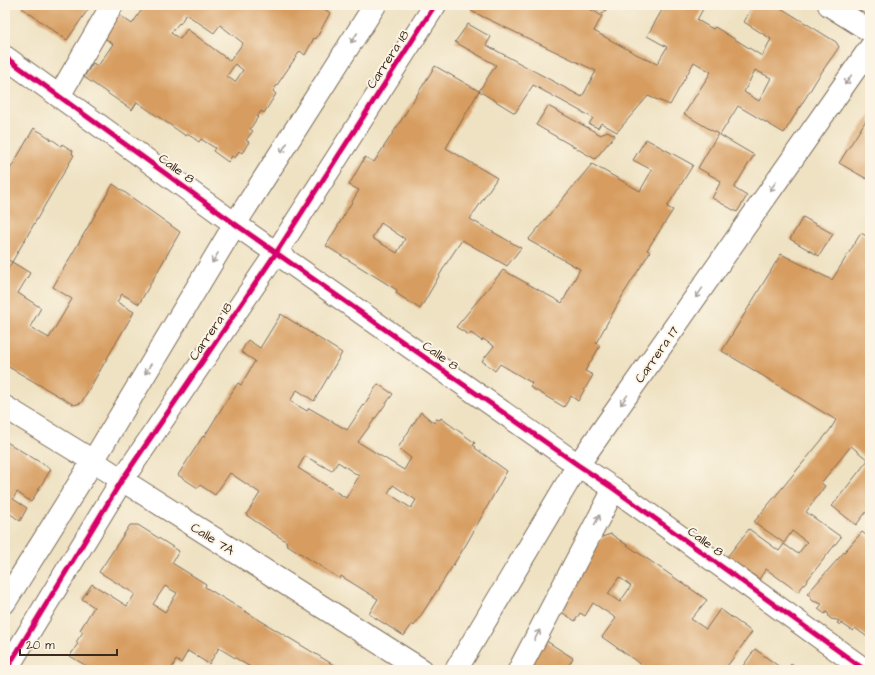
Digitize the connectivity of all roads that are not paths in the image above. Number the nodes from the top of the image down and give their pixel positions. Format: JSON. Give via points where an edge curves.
{"nodes":[{"id":1,"x":112,"y":5,"type":"edge"},
{"id":2,"x":374,"y":5,"type":"edge"},
{"id":3,"x":435,"y":5,"type":"edge"},
{"id":4,"x":829,"y":5,"type":"edge"},
{"id":5,"x":870,"y":31,"type":"edge"},
{"id":6,"x":870,"y":48,"type":"edge"},
{"id":7,"x":5,"y":57,"type":"edge"},
{"id":8,"x":58,"y":96,"type":"junction"},
{"id":9,"x":235,"y":224,"type":"junction"},
{"id":10,"x":276,"y":253,"type":"junction"},
{"id":11,"x":5,"y":407,"type":"edge"},
{"id":12,"x":93,"y":461,"type":"junction"},
{"id":13,"x":578,"y":466,"type":"junction"},
{"id":14,"x":122,"y":480,"type":"junction"},
{"id":15,"x":614,"y":488,"type":"junction"},
{"id":16,"x":5,"y":602,"type":"edge"},
{"id":17,"x":6,"y":670,"type":"edge"},
{"id":18,"x":422,"y":670,"type":"edge"},
{"id":19,"x":456,"y":670,"type":"edge"},
{"id":20,"x":519,"y":670,"type":"edge"},
{"id":21,"x":865,"y":670,"type":"edge"}],
"edges":[{"from":1,"to":8,"type":"street"},
{"from":2,"to":9,"type":"street","one_way":true},
{"from":3,"to":10,"type":"street","name":"Carrera 18"},
{"from":4,"to":5,"type":"street"},
{"from":6,"to":13,"type":"street","name":"Carrera 17","one_way":true},
{"from":7,"to":8,"type":"street","name":"Calle 8"},
{"from":8,"to":9,"type":"street","name":"Calle 8"},
{"from":9,"to":10,"type":"street","name":"Calle 8"},
{"from":9,"to":12,"type":"street","one_way":true},
{"from":10,"to":13,"type":"street","name":"Calle 8"},
{"from":10,"to":14,"type":"street","name":"Carrera 18"},
{"from":11,"to":12,"type":"street","name":"Calle 7A"},
{"from":12,"to":14,"type":"street","name":"Calle 7A"},
{"from":12,"to":16,"type":"street"},
{"from":13,"to":15,"type":"street","name":"Calle 8"},
{"from":13,"to":19,"type":"street","name":"Carrera 17"},
{"from":14,"to":17,"type":"street","name":"Carrera 18"},
{"from":14,"to":18,"type":"street","name":"Calle 7A"},
{"from":20,"to":15,"type":"street","one_way":true},
{"from":15,"to":21,"type":"street","name":"Calle 8"}]}
